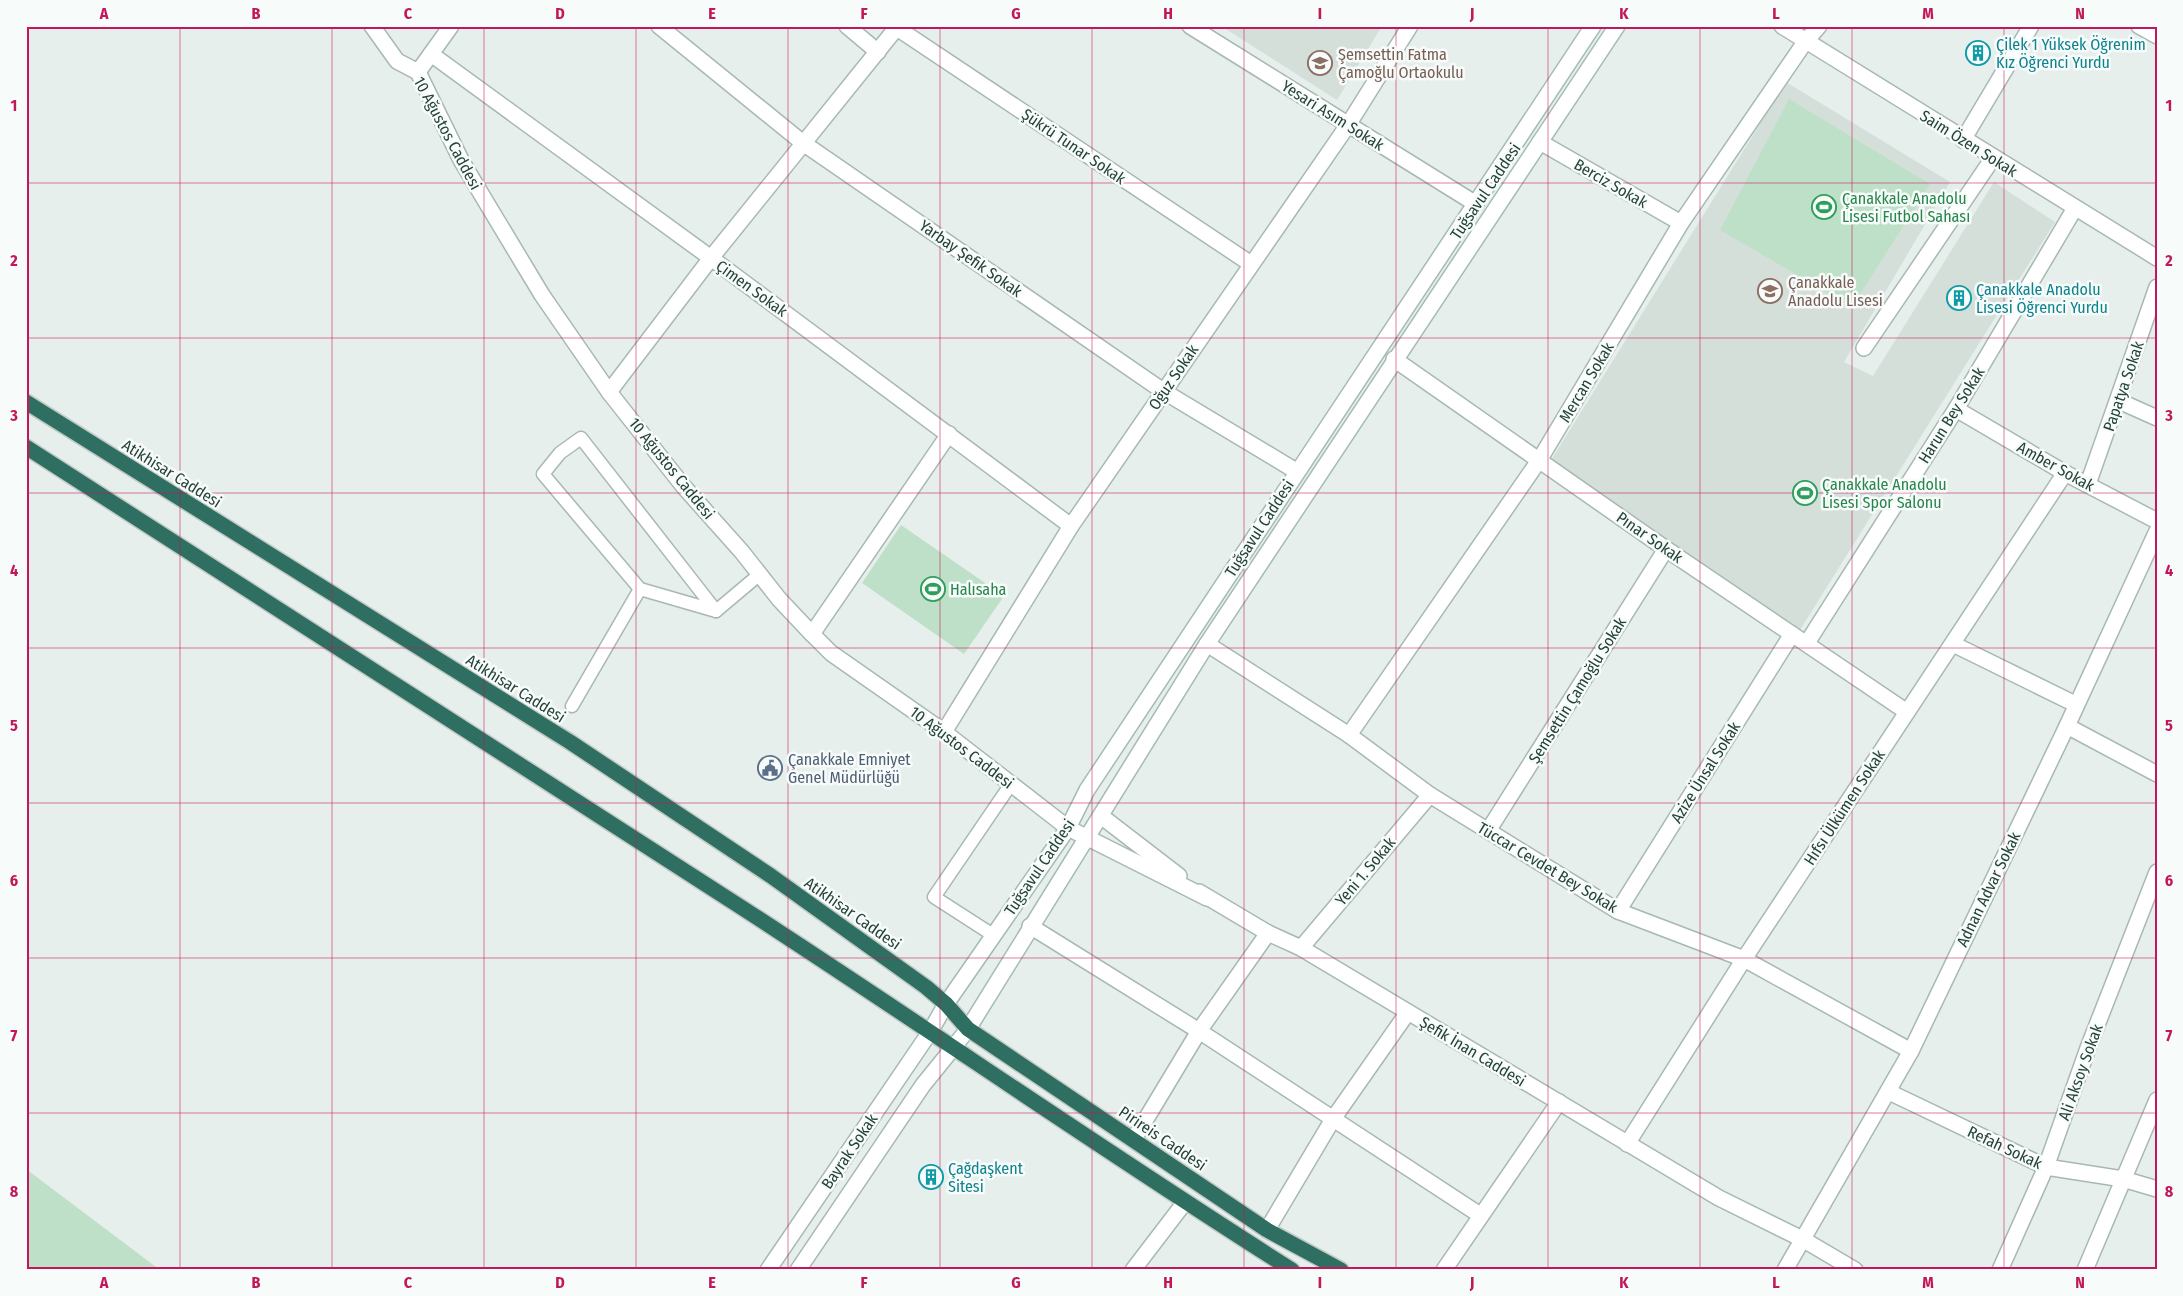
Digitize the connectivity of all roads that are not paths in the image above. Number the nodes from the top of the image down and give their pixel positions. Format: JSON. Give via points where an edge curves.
{"nodes":[{"id":1,"x":372,"y":26,"type":"edge"},
{"id":2,"x":451,"y":26,"type":"edge"},
{"id":3,"x":659,"y":26,"type":"edge"},
{"id":4,"x":847,"y":26,"type":"edge"},
{"id":5,"x":1190,"y":26,"type":"edge"},
{"id":6,"x":1410,"y":26,"type":"edge"},
{"id":7,"x":1593,"y":26,"type":"edge"},
{"id":8,"x":1617,"y":26,"type":"edge"},
{"id":9,"x":1782,"y":26,"type":"edge"},
{"id":10,"x":1819,"y":26,"type":"edge"},
{"id":11,"x":2031,"y":26,"type":"edge"},
{"id":12,"x":2139,"y":26,"type":"edge"},
{"id":13,"x":897,"y":27,"type":"edge"},
{"id":14,"x":2157,"y":36,"type":"edge"},
{"id":15,"x":1805,"y":42,"type":"junction"},
{"id":16,"x":878,"y":52,"type":"junction"},
{"id":17,"x":431,"y":54,"type":"junction"},
{"id":18,"x":418,"y":72,"type":"junction"},
{"id":19,"x":1348,"y":125,"type":"junction"},
{"id":20,"x":1963,"y":140,"type":"junction"},
{"id":21,"x":1540,"y":142,"type":"junction"},
{"id":22,"x":803,"y":143,"type":"junction"},
{"id":23,"x":1993,"y":158,"type":"junction"},
{"id":24,"x":1476,"y":204,"type":"junction"},
{"id":25,"x":2075,"y":208,"type":"junction"},
{"id":26,"x":1681,"y":224,"type":"junction"},
{"id":27,"x":711,"y":258,"type":"junction"},
{"id":28,"x":2157,"y":258,"type":"edge"},
{"id":29,"x":1251,"y":264,"type":"junction"},
{"id":30,"x":2157,"y":287,"type":"edge"},
{"id":31,"x":1864,"y":348,"type":"dead end"},
{"id":32,"x":1394,"y":359,"type":"junction"},
{"id":33,"x":1163,"y":391,"type":"junction"},
{"id":34,"x":609,"y":392,"type":"junction"},
{"id":35,"x":2119,"y":401,"type":"junction"},
{"id":36,"x":26,"y":402,"type":"edge"},
{"id":37,"x":1956,"y":409,"type":"junction"},
{"id":38,"x":2157,"y":418,"type":"edge"},
{"id":39,"x":949,"y":434,"type":"junction"},
{"id":40,"x":26,"y":447,"type":"edge"},
{"id":41,"x":1540,"y":459,"type":"junction"},
{"id":42,"x":1296,"y":471,"type":"junction"},
{"id":43,"x":2065,"y":473,"type":"junction"},
{"id":44,"x":2088,"y":484,"type":"junction"},
{"id":45,"x":2157,"y":521,"type":"edge"},
{"id":46,"x":1071,"y":526,"type":"junction"},
{"id":47,"x":2157,"y":531,"type":"edge"},
{"id":48,"x":1666,"y":549,"type":"junction"},
{"id":49,"x":760,"y":574,"type":"junction"},
{"id":50,"x":640,"y":589,"type":"junction"},
{"id":51,"x":716,"y":612,"type":"junction"},
{"id":52,"x":812,"y":634,"type":"junction"},
{"id":53,"x":1792,"y":634,"type":"junction"},
{"id":54,"x":1806,"y":643,"type":"junction"},
{"id":55,"x":1207,"y":644,"type":"junction"},
{"id":56,"x":1953,"y":644,"type":"junction"},
{"id":57,"x":2075,"y":704,"type":"junction"},
{"id":58,"x":572,"y":706,"type":"dead end"},
{"id":59,"x":1907,"y":712,"type":"junction"},
{"id":60,"x":2067,"y":726,"type":"junction"},
{"id":61,"x":944,"y":732,"type":"junction"},
{"id":62,"x":1349,"y":735,"type":"junction"},
{"id":63,"x":2157,"y":774,"type":"edge"},
{"id":64,"x":1011,"y":784,"type":"junction"},
{"id":65,"x":1430,"y":795,"type":"junction"},
{"id":66,"x":1101,"y":816,"type":"junction"},
{"id":67,"x":1068,"y":828,"type":"junction"},
{"id":68,"x":1488,"y":831,"type":"junction"},
{"id":69,"x":1087,"y":838,"type":"junction"},
{"id":70,"x":2157,"y":872,"type":"edge"},
{"id":71,"x":1207,"y":898,"type":"junction"},
{"id":72,"x":1618,"y":911,"type":"junction"},
{"id":73,"x":1030,"y":926,"type":"junction"},
{"id":74,"x":1268,"y":933,"type":"junction"},
{"id":75,"x":993,"y":935,"type":"junction"},
{"id":76,"x":1300,"y":948,"type":"junction"},
{"id":77,"x":1744,"y":959,"type":"junction"},
{"id":78,"x":946,"y":1004,"type":"junction"},
{"id":79,"x":1408,"y":1012,"type":"junction"},
{"id":80,"x":968,"y":1029,"type":"junction"},
{"id":81,"x":1198,"y":1031,"type":"junction"},
{"id":82,"x":930,"y":1032,"type":"junction"},
{"id":83,"x":953,"y":1048,"type":"junction"},
{"id":84,"x":1911,"y":1051,"type":"junction"},
{"id":85,"x":1889,"y":1092,"type":"junction"},
{"id":86,"x":2157,"y":1100,"type":"edge"},
{"id":87,"x":1559,"y":1102,"type":"junction"},
{"id":88,"x":1333,"y":1119,"type":"junction"},
{"id":89,"x":1134,"y":1140,"type":"junction"},
{"id":90,"x":1627,"y":1144,"type":"junction"},
{"id":91,"x":2046,"y":1167,"type":"junction"},
{"id":92,"x":2123,"y":1179,"type":"junction"},
{"id":93,"x":2157,"y":1189,"type":"edge"},
{"id":94,"x":1185,"y":1202,"type":"junction"},
{"id":95,"x":1480,"y":1215,"type":"junction"},
{"id":96,"x":1267,"y":1230,"type":"junction"},
{"id":97,"x":1804,"y":1240,"type":"junction"},
{"id":98,"x":768,"y":1270,"type":"edge"},
{"id":99,"x":798,"y":1270,"type":"edge"},
{"id":100,"x":1133,"y":1270,"type":"edge"},
{"id":101,"x":1292,"y":1270,"type":"edge"},
{"id":102,"x":1341,"y":1270,"type":"edge"},
{"id":103,"x":1444,"y":1270,"type":"edge"},
{"id":104,"x":1785,"y":1270,"type":"edge"},
{"id":105,"x":1855,"y":1270,"type":"edge"},
{"id":106,"x":2000,"y":1270,"type":"edge"},
{"id":107,"x":2085,"y":1270,"type":"edge"}],
"edges":[{"from":1,"to":18,"type":"street","name":"10 Ağustos Caddesi","via":[[397,61]]},
{"from":2,"to":17,"type":"street"},
{"from":3,"to":22,"type":"street","name":"Yarbay Şefik Sokak"},
{"from":4,"to":16,"type":"street"},
{"from":5,"to":19,"type":"street","name":"Yesari Asım Sokak"},
{"from":6,"to":19,"type":"street","name":"Oğuz Sokak"},
{"from":7,"to":24,"type":"street","name":"Tuğsavul Caddesi"},
{"from":8,"to":21,"type":"street","name":"Bayrak Sokak"},
{"from":9,"to":15,"type":"street","name":"Saim Özen Sokak"},
{"from":10,"to":15,"type":"street","name":"Mercan Sokak"},
{"from":11,"to":20,"type":"street"},
{"from":12,"to":14,"type":"street"},
{"from":13,"to":16,"type":"street"},
{"from":13,"to":29,"type":"street","name":"Şükrü Tunar Sokak"},
{"from":15,"to":20,"type":"street","name":"Saim Özen Sokak"},
{"from":15,"to":26,"type":"street","name":"Mercan Sokak"},
{"from":16,"to":22,"type":"street"},
{"from":17,"to":18,"type":"street"},
{"from":17,"to":27,"type":"street","name":"Çimen Sokak"},
{"from":18,"to":34,"type":"street","name":"10 Ağustos Caddesi","via":[[461,160],[542,295]]},
{"from":19,"to":24,"type":"street","name":"Yesari Asım Sokak"},
{"from":19,"to":29,"type":"street","name":"Oğuz Sokak"},
{"from":20,"to":23,"type":"street","name":"Saim Özen Sokak"},
{"from":21,"to":26,"type":"street","name":"Berciz Sokak"},
{"from":21,"to":32,"type":"street","name":"Bayrak Sokak"},
{"from":22,"to":27,"type":"street"},
{"from":22,"to":33,"type":"street","name":"Yarbay Şefik Sokak"},
{"from":23,"to":25,"type":"street","name":"Saim Özen Sokak"},
{"from":23,"to":31,"type":"street"},
{"from":24,"to":42,"type":"street","name":"Tuğsavul Caddesi"},
{"from":25,"to":28,"type":"street","name":"Saim Özen Sokak"},
{"from":25,"to":37,"type":"street","name":"Harun Bey Sokak"},
{"from":26,"to":41,"type":"street","name":"Mercan Sokak"},
{"from":27,"to":34,"type":"street"},
{"from":27,"to":39,"type":"street","name":"Çimen Sokak"},
{"from":29,"to":33,"type":"street","name":"Oğuz Sokak"},
{"from":30,"to":35,"type":"street","name":"Papatya Sokak"},
{"from":32,"to":41,"type":"street","name":"Pınar Sokak"},
{"from":32,"to":55,"type":"street","name":"Bayrak Sokak"},
{"from":33,"to":42,"type":"street","name":"Yarbay Şefik Sokak"},
{"from":33,"to":46,"type":"street","name":"Oğuz Sokak"},
{"from":34,"to":49,"type":"street","name":"10 Ağustos Caddesi","via":[[684,487]]},
{"from":35,"to":38,"type":"street"},
{"from":35,"to":44,"type":"street","name":"Papatya Sokak"},
{"from":36,"to":78,"type":"highway","name":"Atikhisar Caddesi","via":[[570,742],[771,876]]},
{"from":37,"to":43,"type":"street","name":"Amber Sokak"},
{"from":37,"to":54,"type":"street","name":"Harun Bey Sokak"},
{"from":39,"to":46,"type":"street","name":"Çimen Sokak"},
{"from":39,"to":52,"type":"street"},
{"from":40,"to":82,"type":"highway"},
{"from":41,"to":48,"type":"street","name":"Pınar Sokak"},
{"from":41,"to":62,"type":"street","name":"Mercan Sokak"},
{"from":42,"to":67,"type":"street","name":"Tuğsavul Caddesi","via":[[1087,790]]},
{"from":43,"to":44,"type":"street","name":"Amber Sokak"},
{"from":43,"to":56,"type":"street","name":"Hıfsı Ülkümen Sokak"},
{"from":44,"to":45,"type":"street","name":"Amber Sokak"},
{"from":46,"to":61,"type":"street","name":"Oğuz Sokak"},
{"from":47,"to":57,"type":"street","name":"Adnan Advar Sokak"},
{"from":48,"to":53,"type":"street","name":"Pınar Sokak"},
{"from":48,"to":68,"type":"street","name":"Şemsettin Çamoğlu Sokak"},
{"from":49,"to":51,"type":"lane"},
{"from":49,"to":52,"type":"street","name":"10 Ağustos Caddesi"},
{"from":50,"to":51,"type":"lane"},
{"from":50,"to":51,"type":"lane","via":[[543,474],[560,453],[581,438]]},
{"from":50,"to":58,"type":"lane"},
{"from":52,"to":61,"type":"street","name":"10 Ağustos Caddesi","via":[[831,653]]},
{"from":53,"to":54,"type":"street","name":"Pınar Sokak"},
{"from":53,"to":72,"type":"street","name":"Azize Ünsal Sokak"},
{"from":54,"to":59,"type":"street","name":"Pınar Sokak"},
{"from":55,"to":62,"type":"street","name":"Tüccar Cevdet Bey Sokak"},
{"from":55,"to":66,"type":"street","name":"Bayrak Sokak"},
{"from":56,"to":57,"type":"street"},
{"from":56,"to":59,"type":"street","name":"Hıfsı Ülkümen Sokak"},
{"from":57,"to":60,"type":"street","name":"Adnan Advar Sokak"},
{"from":59,"to":77,"type":"street","name":"Hıfsı Ülkümen Sokak"},
{"from":60,"to":63,"type":"street"},
{"from":60,"to":84,"type":"street","name":"Adnan Advar Sokak"},
{"from":61,"to":64,"type":"street","name":"10 Ağustos Caddesi"},
{"from":62,"to":65,"type":"street","name":"Tüccar Cevdet Bey Sokak"},
{"from":64,"to":67,"type":"street","name":"10 Ağustos Caddesi"},
{"from":64,"to":75,"type":"lane","via":[[934,897]]},
{"from":65,"to":68,"type":"street","name":"Tüccar Cevdet Bey Sokak"},
{"from":65,"to":76,"type":"street","name":"Yeni 1. Sokak"},
{"from":66,"to":69,"type":"street","name":"Bayrak Sokak"},
{"from":66,"to":71,"type":"street","name":"Şefik İnan Caddesi"},
{"from":67,"to":69,"type":"street","name":"10 Ağustos Caddesi"},
{"from":67,"to":75,"type":"street","name":"Tuğsavul Caddesi"},
{"from":68,"to":72,"type":"street","name":"Tüccar Cevdet Bey Sokak"},
{"from":69,"to":71,"type":"street","name":"10 Ağustos Caddesi"},
{"from":69,"to":73,"type":"street","name":"Bayrak Sokak"},
{"from":70,"to":91,"type":"street","name":"Ali Aksoy Sokak","via":[[2088,1048]]},
{"from":71,"to":74,"type":"street","name":"Şefik İnan Caddesi"},
{"from":72,"to":77,"type":"street","name":"Tüccar Cevdet Bey Sokak"},
{"from":73,"to":80,"type":"street","name":"Bayrak Sokak"},
{"from":73,"to":81,"type":"street"},
{"from":74,"to":76,"type":"street","name":"Şefik İnan Caddesi"},
{"from":74,"to":81,"type":"street"},
{"from":75,"to":78,"type":"street","name":"Tuğsavul Caddesi"},
{"from":76,"to":79,"type":"street","name":"Şefik İnan Caddesi"},
{"from":77,"to":84,"type":"street","name":"Tüccar Cevdet Bey Sokak"},
{"from":77,"to":90,"type":"street","name":"Hıfsı Ülkümen Sokak"},
{"from":78,"to":80,"type":"highway","name":"Atikhisar Caddesi"},
{"from":78,"to":82,"type":"street","name":"Tuğsavul Caddesi"},
{"from":79,"to":87,"type":"street","name":"Şefik İnan Caddesi"},
{"from":79,"to":88,"type":"street"},
{"from":80,"to":83,"type":"street","name":"Bayrak Sokak"},
{"from":80,"to":89,"type":"highway","name":"Pirireis Caddesi"},
{"from":81,"to":88,"type":"street"},
{"from":81,"to":89,"type":"street"},
{"from":82,"to":83,"type":"highway"},
{"from":82,"to":98,"type":"street","name":"Bayrak Sokak"},
{"from":83,"to":94,"type":"highway"},
{"from":83,"to":99,"type":"street","name":"Bayrak Sokak","via":[[923,1085]]},
{"from":84,"to":85,"type":"street","name":"Adnan Advar Sokak"},
{"from":85,"to":91,"type":"street","name":"Refah Sokak"},
{"from":85,"to":97,"type":"street","name":"Adnan Advar Sokak"},
{"from":86,"to":92,"type":"street"},
{"from":87,"to":90,"type":"street","name":"Şefik İnan Caddesi"},
{"from":87,"to":95,"type":"street"},
{"from":88,"to":95,"type":"street"},
{"from":88,"to":96,"type":"street"},
{"from":89,"to":96,"type":"highway","name":"Pirireis Caddesi"},
{"from":90,"to":97,"type":"street","name":"Şefik İnan Caddesi","via":[[1718,1198]]},
{"from":91,"to":92,"type":"street","name":"Refah Sokak"},
{"from":91,"to":106,"type":"street","name":"Ali Aksoy Sokak"},
{"from":92,"to":93,"type":"street","name":"Refah Sokak"},
{"from":92,"to":107,"type":"street"},
{"from":94,"to":100,"type":"street"},
{"from":94,"to":101,"type":"highway"},
{"from":95,"to":103,"type":"street"},
{"from":96,"to":102,"type":"highway","name":"Pirireis Caddesi"},
{"from":97,"to":104,"type":"street","name":"Adnan Advar Sokak"},
{"from":97,"to":105,"type":"street","name":"Şefik İnan Caddesi"}]}
